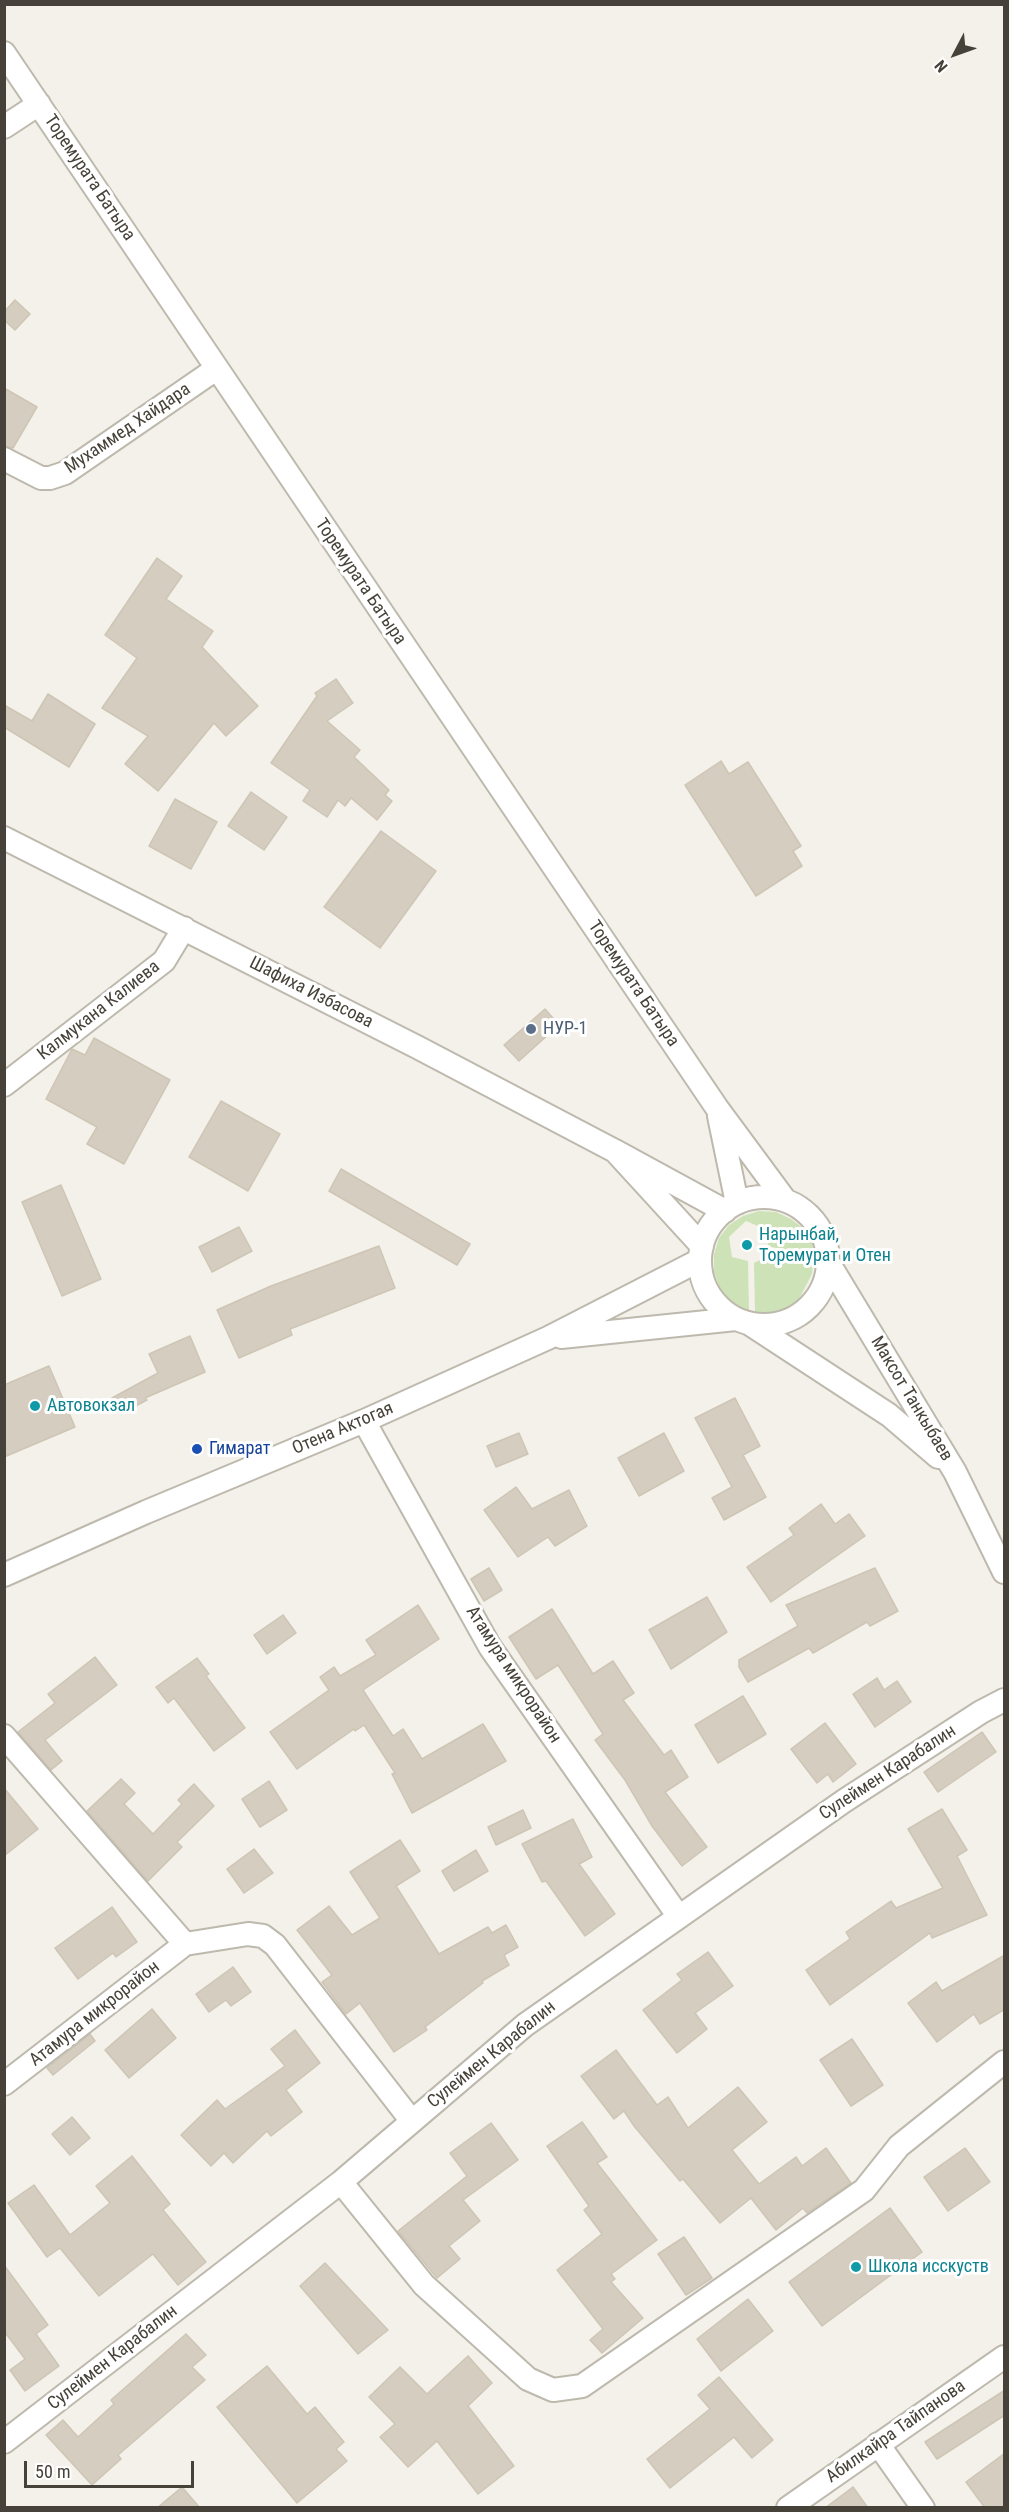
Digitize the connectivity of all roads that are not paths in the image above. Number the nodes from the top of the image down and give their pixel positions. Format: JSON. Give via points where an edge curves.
{"nodes":[{"id":1,"x":4,"y":53,"type":"edge"},
{"id":2,"x":39,"y":104,"type":"junction"},
{"id":3,"x":4,"y":127,"type":"edge"},
{"id":4,"x":216,"y":369,"type":"junction"},
{"id":5,"x":4,"y":459,"type":"edge"},
{"id":6,"x":4,"y":838,"type":"edge"},
{"id":7,"x":184,"y":928,"type":"junction"},
{"id":8,"x":4,"y":1085,"type":"edge"},
{"id":9,"x":717,"y":1108,"type":"junction"},
{"id":10,"x":615,"y":1151,"type":"junction"},
{"id":11,"x":784,"y":1200,"type":"junction"},
{"id":12,"x":731,"y":1207,"type":"junction"},
{"id":13,"x":701,"y":1253,"type":"junction"},
{"id":14,"x":828,"y":1262,"type":"junction"},
{"id":15,"x":742,"y":1321,"type":"junction"},
{"id":16,"x":548,"y":1338,"type":"junction"},
{"id":17,"x":364,"y":1421,"type":"junction"},
{"id":18,"x":955,"y":1472,"type":"junction"},
{"id":19,"x":1005,"y":1572,"type":"edge"},
{"id":20,"x":4,"y":1575,"type":"edge"},
{"id":21,"x":1005,"y":1700,"type":"edge"},
{"id":22,"x":4,"y":1736,"type":"edge"},
{"id":23,"x":679,"y":1917,"type":"junction"},
{"id":24,"x":185,"y":1944,"type":"junction"},
{"id":25,"x":1005,"y":2062,"type":"edge"},
{"id":26,"x":4,"y":2084,"type":"edge"},
{"id":27,"x":411,"y":2120,"type":"junction"},
{"id":28,"x":341,"y":2182,"type":"junction"},
{"id":29,"x":1005,"y":2357,"type":"edge"},
{"id":30,"x":4,"y":2442,"type":"edge"},
{"id":31,"x":878,"y":2444,"type":"junction"},
{"id":32,"x":788,"y":2508,"type":"edge"},
{"id":33,"x":923,"y":2508,"type":"edge"}],
"edges":[{"from":1,"to":2,"type":"street","name":"Торемурата Батыра"},
{"from":2,"to":3,"type":"street"},
{"from":2,"to":4,"type":"street","name":"Торемурата Батыра"},
{"from":4,"to":5,"type":"street","name":"Мухаммед Хайдара","via":[[65,473],[41,478]]},
{"from":4,"to":9,"type":"street","name":"Торемурата Батыра"},
{"from":6,"to":7,"type":"street","name":"Шафиха Избасова"},
{"from":7,"to":8,"type":"street","name":"Калмукана Калиева","via":[[164,961]]},
{"from":7,"to":10,"type":"street","name":"Шафиха Избасова"},
{"from":9,"to":11,"type":"street","name":"Торемурата Батыра"},
{"from":9,"to":12,"type":"street"},
{"from":10,"to":12,"type":"street","name":"Шафиха Избасова"},
{"from":10,"to":13,"type":"street"},
{"from":11,"to":12,"type":"street","via":[[765,1197]]},
{"from":11,"to":14,"type":"street","via":[[810,1216],[822,1234]]},
{"from":12,"to":13,"type":"street","via":[[714,1221]]},
{"from":13,"to":15,"type":"street","via":[[706,1288],[718,1306]]},
{"from":13,"to":16,"type":"street","name":"Отена Актогая"},
{"from":14,"to":15,"type":"street","via":[[822,1290],[804,1312],[778,1324]]},
{"from":14,"to":18,"type":"street","name":"Максот Танкыбаев"},
{"from":15,"to":16,"type":"street","name":"Отена Актогая"},
{"from":15,"to":18,"type":"street","name":"Максот Танкыбаев","via":[[889,1415]]},
{"from":16,"to":17,"type":"street","name":"Отена Актогая"},
{"from":17,"to":20,"type":"street","name":"Отена Актогая"},
{"from":17,"to":23,"type":"street","name":"Атамура микрорайон","via":[[490,1647]]},
{"from":18,"to":19,"type":"street"},
{"from":21,"to":23,"type":"street","name":"Сулеймен Карабалин","via":[[844,1801]]},
{"from":22,"to":24,"type":"street"},
{"from":23,"to":27,"type":"street","name":"Сулеймен Карабалин","via":[[525,2025]]},
{"from":24,"to":26,"type":"street","name":"Атамура микрорайон"},
{"from":24,"to":27,"type":"street","name":"Атамура микрорайон","via":[[248,1934],[263,1936],[275,1945]]},
{"from":25,"to":28,"type":"street","via":[[898,2146],[864,2190],[582,2386],[553,2390],[528,2379],[424,2285]]},
{"from":27,"to":28,"type":"street","name":"Сулеймен Карабалин"},
{"from":28,"to":30,"type":"street","name":"Сулеймен Карабалин"},
{"from":29,"to":31,"type":"street","name":"Абилкайра Тайпанова"},
{"from":31,"to":32,"type":"street","name":"Абилкайра Тайпанова"},
{"from":31,"to":33,"type":"street"}]}
